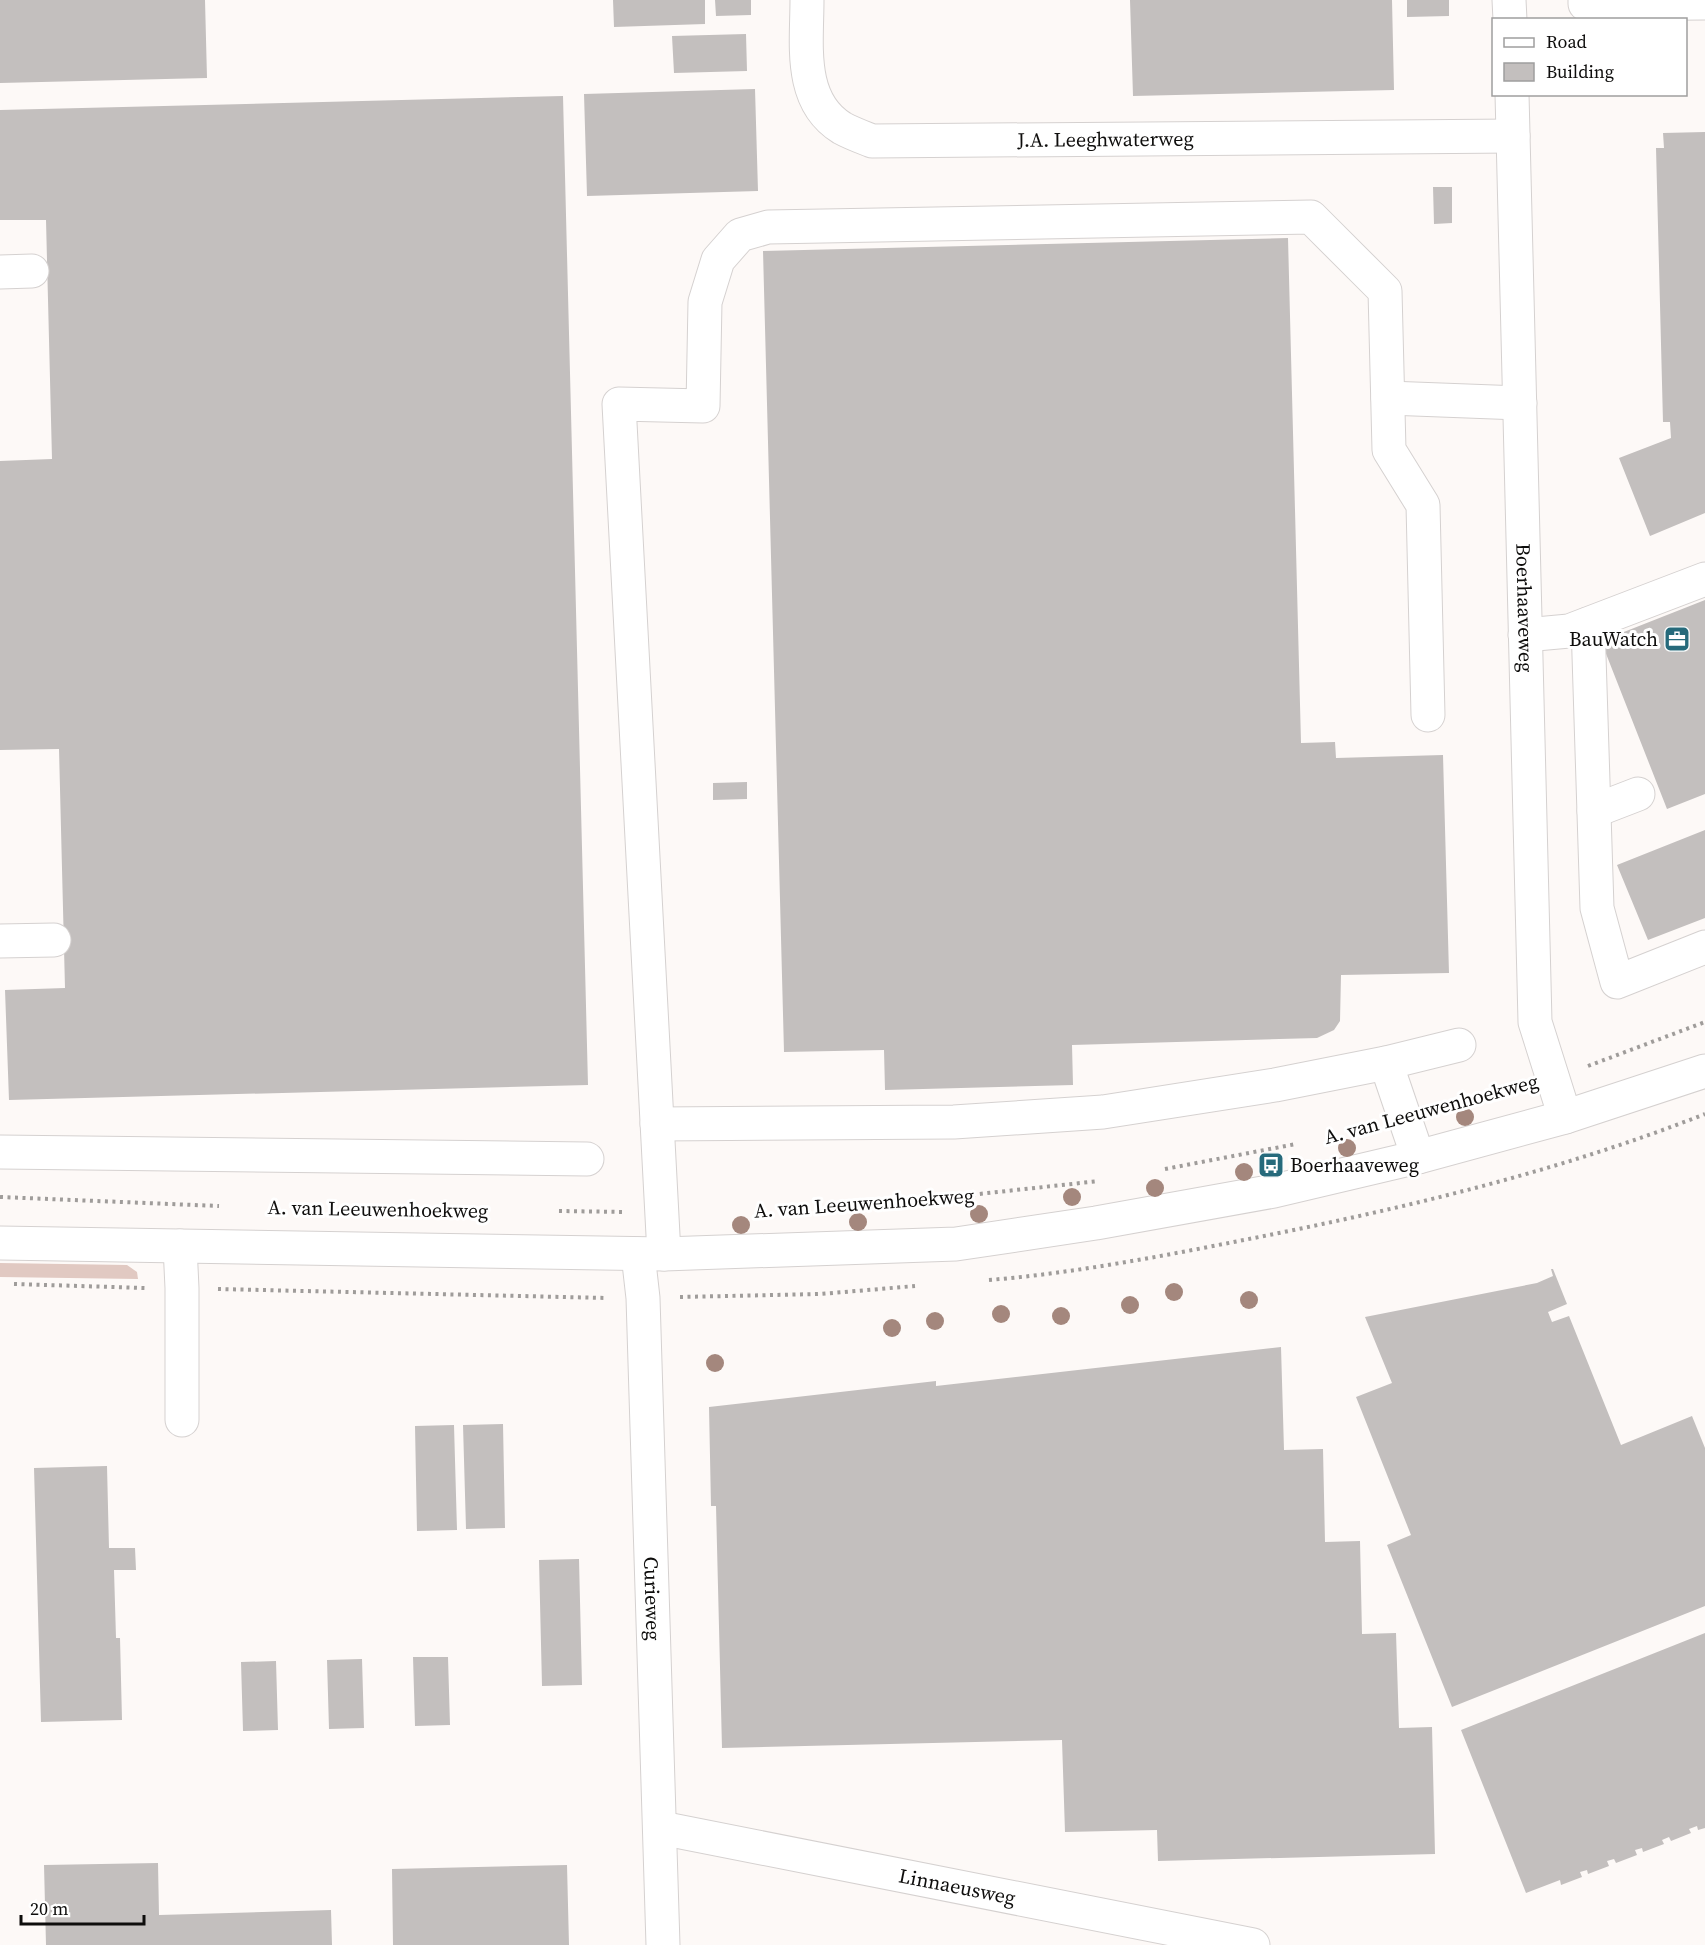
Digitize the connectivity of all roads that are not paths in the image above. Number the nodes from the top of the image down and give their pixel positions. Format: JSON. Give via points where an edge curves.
{"nodes":[{"id":1,"x":807,"y":0,"type":"edge"},
{"id":2,"x":1509,"y":0,"type":"edge"},
{"id":3,"x":1585,"y":0,"type":"edge"},
{"id":4,"x":1705,"y":3,"type":"edge"},
{"id":5,"x":1510,"y":18,"type":"edge"},
{"id":6,"x":1512,"y":96,"type":"edge"},
{"id":7,"x":1513,"y":136,"type":"junction"},
{"id":8,"x":0,"y":272,"type":"edge"},
{"id":9,"x":32,"y":272,"type":"dead end"},
{"id":10,"x":1388,"y":398,"type":"junction"},
{"id":11,"x":1520,"y":403,"type":"junction"},
{"id":12,"x":1705,"y":579,"type":"edge"},
{"id":13,"x":1588,"y":624,"type":"junction"},
{"id":14,"x":1525,"y":635,"type":"junction"},
{"id":15,"x":1428,"y":715,"type":"dead end"},
{"id":16,"x":1638,"y":794,"type":"dead end"},
{"id":17,"x":1594,"y":811,"type":"junction"},
{"id":18,"x":54,"y":940,"type":"dead end"},
{"id":19,"x":0,"y":941,"type":"edge"},
{"id":20,"x":1705,"y":947,"type":"edge"},
{"id":21,"x":1459,"y":1045,"type":"dead end"},
{"id":22,"x":1386,"y":1064,"type":"junction"},
{"id":23,"x":1705,"y":1071,"type":"edge"},
{"id":24,"x":1564,"y":1117,"type":"junction"},
{"id":25,"x":657,"y":1124,"type":"junction"},
{"id":26,"x":0,"y":1152,"type":"edge"},
{"id":27,"x":1418,"y":1157,"type":"junction"},
{"id":28,"x":587,"y":1159,"type":"dead end"},
{"id":29,"x":0,"y":1243,"type":"edge"},
{"id":30,"x":180,"y":1246,"type":"junction"},
{"id":31,"x":651,"y":1254,"type":"junction"},
{"id":32,"x":182,"y":1420,"type":"dead end"},
{"id":33,"x":661,"y":1827,"type":"junction"},
{"id":34,"x":663,"y":1945,"type":"edge"},
{"id":35,"x":1253,"y":1945,"type":"edge"}],
"edges":[{"from":1,"to":7,"type":"street","name":"J.A. Leeghwaterweg","via":[[808,81],[818,106],[840,127],[872,141]]},
{"from":2,"to":5,"type":"street"},
{"from":3,"to":4,"type":"street","via":[[1585,4]]},
{"from":6,"to":7,"type":"street","name":"Boerhaaveweg"},
{"from":7,"to":11,"type":"street","name":"Boerhaaveweg"},
{"from":8,"to":9,"type":"street"},
{"from":10,"to":11,"type":"street"},
{"from":10,"to":15,"type":"street","via":[[1389,450],[1423,505]]},
{"from":10,"to":25,"type":"street","name":"Curieweg","via":[[1385,291],[1311,217],[768,227],[740,234],[718,260],[705,302],[703,406],[619,404]]},
{"from":11,"to":14,"type":"street","name":"Boerhaaveweg"},
{"from":12,"to":13,"type":"street"},
{"from":13,"to":14,"type":"street","via":[[1569,631]]},
{"from":13,"to":17,"type":"street"},
{"from":14,"to":24,"type":"street","name":"Boerhaaveweg","via":[[1535,1022]]},
{"from":16,"to":17,"type":"street"},
{"from":17,"to":20,"type":"street","via":[[1597,908],[1617,982]]},
{"from":18,"to":19,"type":"street"},
{"from":21,"to":22,"type":"street"},
{"from":22,"to":25,"type":"street","via":[[1103,1112],[954,1122]]},
{"from":22,"to":27,"type":"street"},
{"from":23,"to":24,"type":"street","name":"A. van Leeuwenhoekweg"},
{"from":24,"to":27,"type":"street","name":"A. van Leeuwenhoekweg"},
{"from":25,"to":31,"type":"street","name":"Curieweg","via":[[662,1214]]},
{"from":26,"to":28,"type":"street"},
{"from":27,"to":31,"type":"street","name":"A. van Leeuwenhoekweg","via":[[1274,1191],[956,1244]]},
{"from":29,"to":30,"type":"street","name":"A. van Leeuwenhoekweg"},
{"from":30,"to":31,"type":"street","name":"A. van Leeuwenhoekweg"},
{"from":30,"to":32,"type":"street"},
{"from":31,"to":33,"type":"street","name":"Curieweg","via":[[643,1298]]},
{"from":33,"to":34,"type":"street","name":"Curieweg"},
{"from":33,"to":35,"type":"street","name":"Linnaeusweg"}]}
